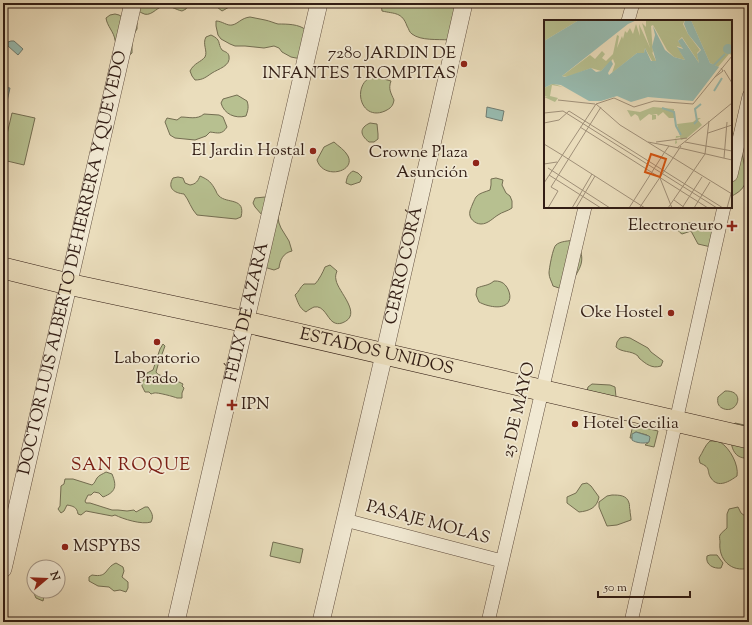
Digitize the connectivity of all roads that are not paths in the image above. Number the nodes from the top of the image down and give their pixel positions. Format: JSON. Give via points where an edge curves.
{"nodes":[{"id":1,"x":133,"y":3,"type":"edge"},
{"id":2,"x":319,"y":3,"type":"edge"},
{"id":3,"x":464,"y":3,"type":"edge"},
{"id":4,"x":633,"y":3,"type":"edge"},
{"id":5,"x":628,"y":20,"type":"edge"},
{"id":6,"x":749,"y":96,"type":"edge"},
{"id":7,"x":732,"y":171,"type":"edge"},
{"id":8,"x":585,"y":208,"type":"edge"},
{"id":9,"x":724,"y":208,"type":"edge"},
{"id":10,"x":3,"y":268,"type":"edge"},
{"id":11,"x":68,"y":284,"type":"junction"},
{"id":12,"x":246,"y":322,"type":"junction"},
{"id":13,"x":384,"y":354,"type":"junction"},
{"id":14,"x":542,"y":390,"type":"junction"},
{"id":15,"x":675,"y":420,"type":"junction"},
{"id":16,"x":749,"y":438,"type":"edge"},
{"id":17,"x":345,"y":520,"type":"junction"},
{"id":18,"x":502,"y":561,"type":"junction"},
{"id":19,"x":3,"y":569,"type":"edge"},
{"id":20,"x":176,"y":622,"type":"edge"},
{"id":21,"x":321,"y":622,"type":"edge"},
{"id":22,"x":488,"y":622,"type":"edge"},
{"id":23,"x":630,"y":622,"type":"edge"}],
"edges":[{"from":1,"to":11,"type":"street","name":"DOCTOR LUIS ALBERTO DE HERRERA Y QUEVEDO"},
{"from":2,"to":12,"type":"street","name":"FÉLIX DE AZARA"},
{"from":3,"to":13,"type":"street","name":"CERRO CORÁ"},
{"from":4,"to":5,"type":"street"},
{"from":6,"to":7,"type":"street"},
{"from":8,"to":14,"type":"street","name":"25 DE MAYO"},
{"from":9,"to":15,"type":"street"},
{"from":10,"to":11,"type":"main road","name":"ESTADOS UNIDOS"},
{"from":11,"to":12,"type":"main road","name":"ESTADOS UNIDOS"},
{"from":11,"to":19,"type":"street","name":"DOCTOR LUIS ALBERTO DE HERRERA Y QUEVEDO"},
{"from":12,"to":13,"type":"main road","name":"ESTADOS UNIDOS"},
{"from":12,"to":20,"type":"street","name":"FÉLIX DE AZARA"},
{"from":13,"to":14,"type":"main road","name":"ESTADOS UNIDOS"},
{"from":13,"to":17,"type":"street","name":"CERRO CORÁ"},
{"from":14,"to":15,"type":"main road","name":"ESTADOS UNIDOS"},
{"from":14,"to":18,"type":"street","name":"25 DE MAYO"},
{"from":15,"to":16,"type":"main road","name":"ESTADOS UNIDOS"},
{"from":15,"to":23,"type":"street"},
{"from":17,"to":18,"type":"street","name":"PASAJE MOLAS"},
{"from":17,"to":21,"type":"street","name":"CERRO CORÁ"},
{"from":18,"to":22,"type":"street","name":"25 DE MAYO"}]}
